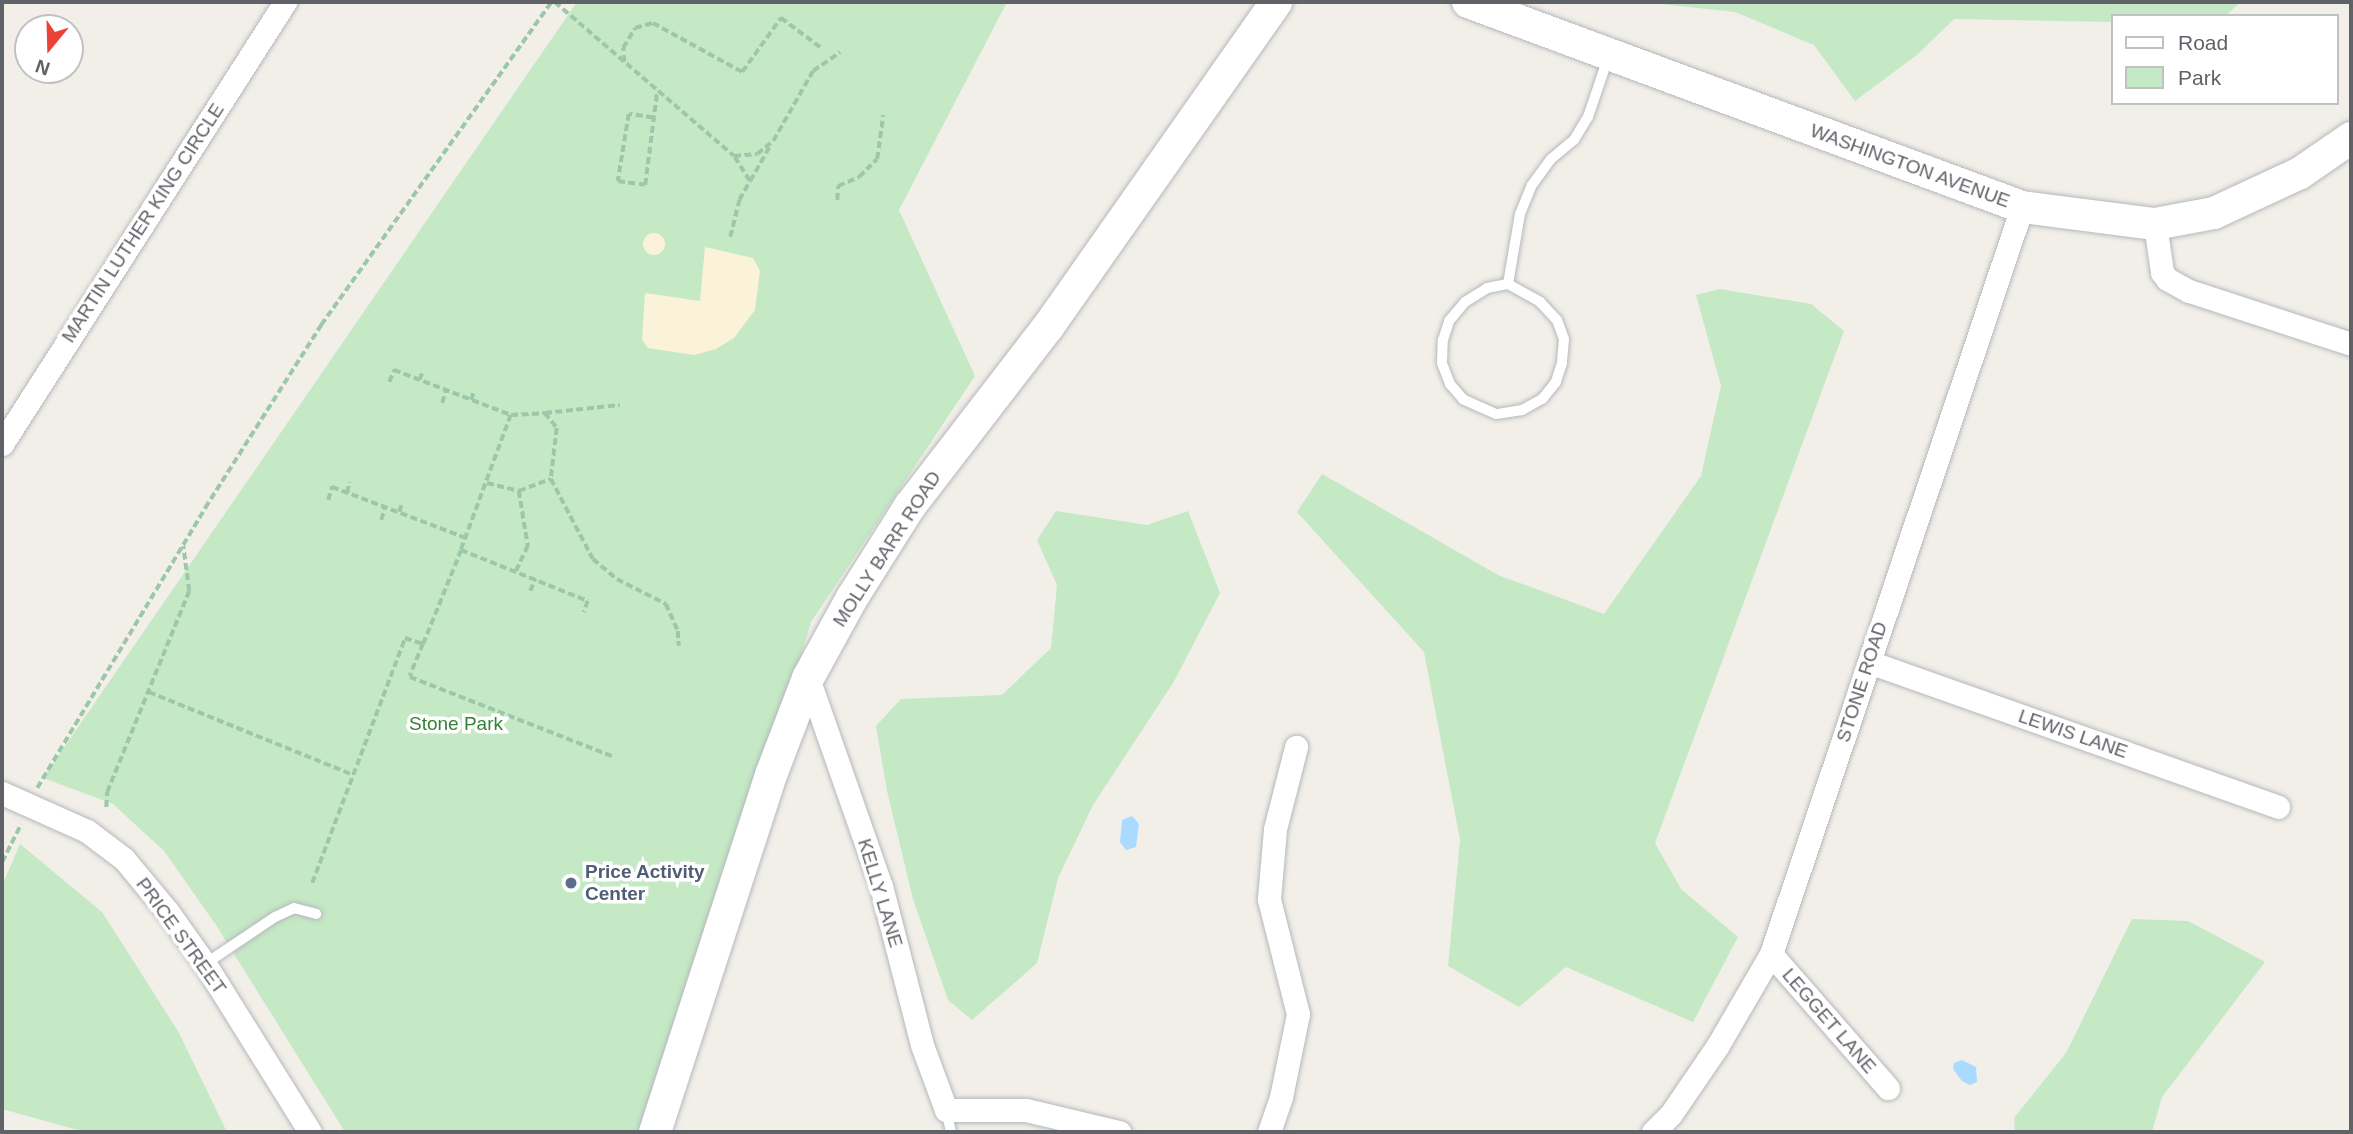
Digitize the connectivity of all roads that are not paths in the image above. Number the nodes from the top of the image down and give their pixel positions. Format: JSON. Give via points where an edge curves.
{"nodes":[{"id":1,"x":285,"y":2,"type":"edge"},
{"id":2,"x":1276,"y":2,"type":"edge"},
{"id":3,"x":1468,"y":2,"type":"edge"},
{"id":4,"x":1609,"y":55,"type":"junction"},
{"id":5,"x":2351,"y":138,"type":"edge"},
{"id":6,"x":2022,"y":207,"type":"junction"},
{"id":7,"x":2155,"y":224,"type":"junction"},
{"id":8,"x":1508,"y":284,"type":"junction"},
{"id":9,"x":2351,"y":344,"type":"edge"},
{"id":10,"x":2,"y":444,"type":"edge"},
{"id":11,"x":1869,"y":662,"type":"junction"},
{"id":12,"x":808,"y":678,"type":"junction"},
{"id":13,"x":1296,"y":747,"type":"dead end"},
{"id":14,"x":2,"y":793,"type":"edge"},
{"id":15,"x":2278,"y":807,"type":"dead end"},
{"id":16,"x":316,"y":914,"type":"dead end"},
{"id":17,"x":1771,"y":954,"type":"junction"},
{"id":18,"x":205,"y":964,"type":"junction"},
{"id":19,"x":1888,"y":1088,"type":"dead end"},
{"id":20,"x":946,"y":1110,"type":"junction"},
{"id":21,"x":310,"y":1132,"type":"edge"},
{"id":22,"x":655,"y":1132,"type":"edge"},
{"id":23,"x":951,"y":1132,"type":"edge"},
{"id":24,"x":1119,"y":1132,"type":"edge"},
{"id":25,"x":1269,"y":1132,"type":"edge"},
{"id":26,"x":1653,"y":1132,"type":"edge"}],
"edges":[{"from":1,"to":10,"type":"street","name":"MARTIN LUTHER KING CIRCLE"},
{"from":2,"to":12,"type":"main road","name":"MOLLY BARR ROAD","via":[[1048,327],[910,506]]},
{"from":3,"to":4,"type":"main road","name":"WASHINGTON AVENUE"},
{"from":4,"to":6,"type":"main road","name":"WASHINGTON AVENUE"},
{"from":4,"to":8,"type":"lane","via":[[1588,117],[1574,140],[1551,159],[1532,185],[1520,214]]},
{"from":5,"to":7,"type":"main road","name":"WASHINGTON AVENUE","via":[[2300,173],[2214,213]]},
{"from":6,"to":7,"type":"main road","name":"WASHINGTON AVENUE"},
{"from":6,"to":11,"type":"street","name":"STONE ROAD"},
{"from":7,"to":9,"type":"street","via":[[2167,279],[2189,291]]},
{"from":8,"to":8,"type":"lane","via":[[1488,288],[1465,302],[1449,321],[1443,340],[1442,363],[1450,384],[1463,399],[1496,414],[1521,410],[1542,399],[1556,382],[1562,363],[1564,340],[1557,320],[1540,302]]},
{"from":11,"to":15,"type":"street","name":"LEWIS LANE"},
{"from":11,"to":17,"type":"street","name":"STONE ROAD"},
{"from":12,"to":20,"type":"street","name":"KELLY LANE","via":[[881,886],[922,1045]]},
{"from":12,"to":22,"type":"main road","name":"MOLLY BARR ROAD","via":[[771,775]]},
{"from":13,"to":25,"type":"street","via":[[1275,829],[1269,899],[1298,1014]]},
{"from":14,"to":18,"type":"street","name":"PRICE STREET","via":[[87,831],[124,859]]},
{"from":16,"to":18,"type":"lane","via":[[294,908]]},
{"from":17,"to":19,"type":"street","name":"LEGGET LANE"},
{"from":17,"to":26,"type":"street","name":"STONE ROAD","via":[[1718,1045],[1671,1114]]},
{"from":18,"to":21,"type":"street","name":"PRICE STREET"},
{"from":20,"to":23,"type":"lane"},
{"from":20,"to":24,"type":"street","via":[[1026,1110]]}]}
